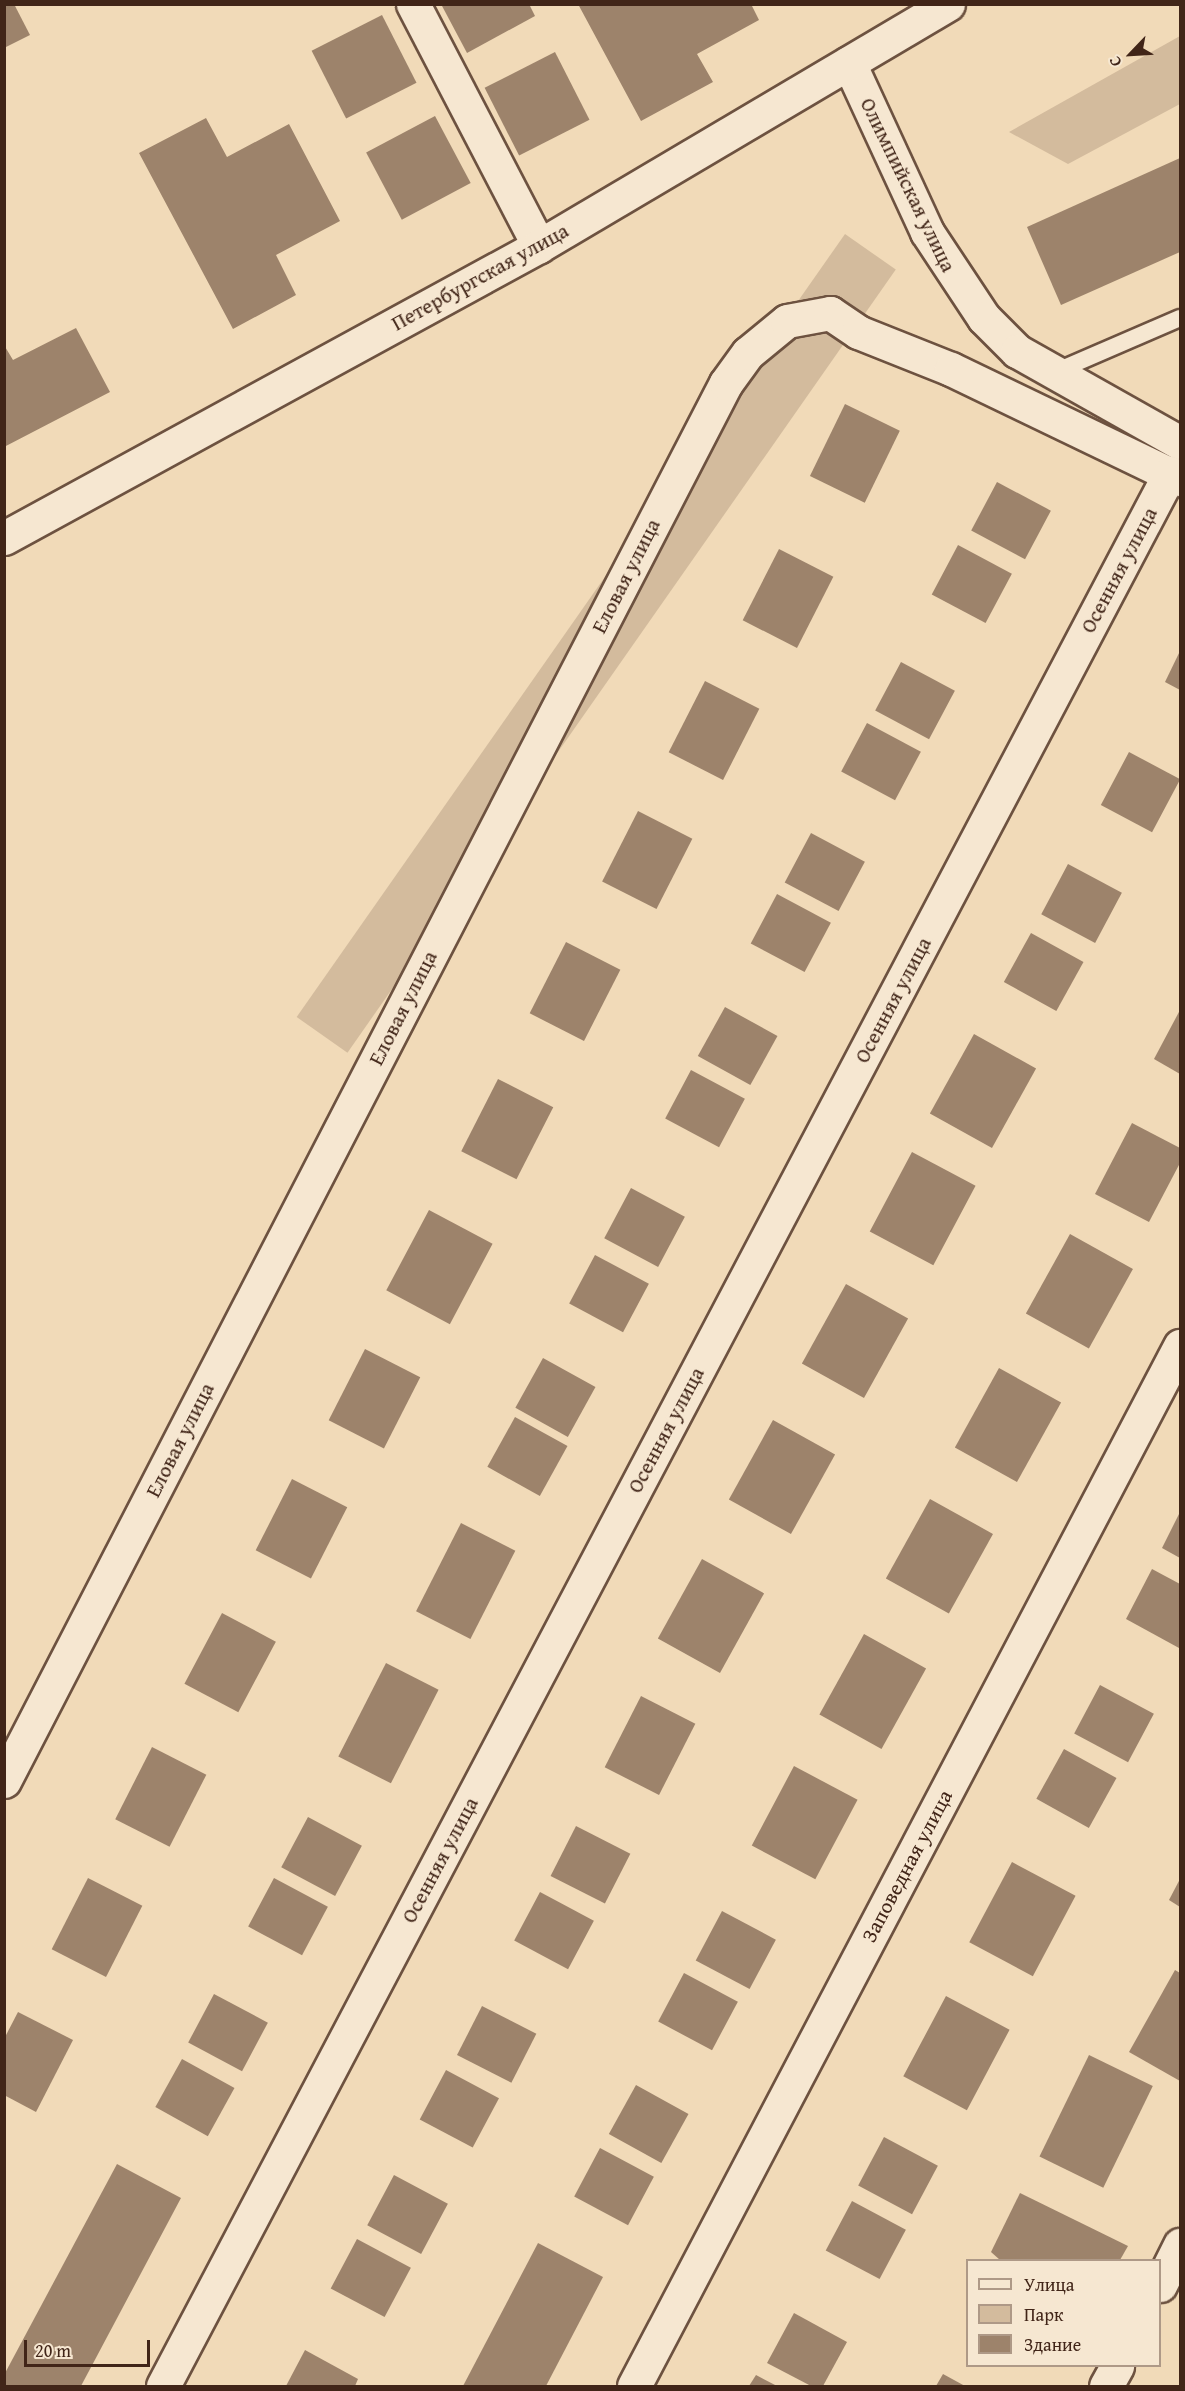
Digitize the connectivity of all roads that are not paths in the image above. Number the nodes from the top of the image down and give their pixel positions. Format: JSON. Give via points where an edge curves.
{"nodes":[{"id":1,"x":413,"y":4,"type":"edge"},
{"id":2,"x":948,"y":4,"type":"edge"},
{"id":3,"x":849,"y":63,"type":"junction"},
{"id":4,"x":539,"y":246,"type":"junction"},
{"id":5,"x":1177,"y":324,"type":"edge"},
{"id":6,"x":1053,"y":373,"type":"junction"},
{"id":7,"x":1177,"y":465,"type":"edge"},
{"id":8,"x":4,"y":538,"type":"edge"},
{"id":9,"x":1180,"y":1346,"type":"edge"},
{"id":10,"x":4,"y":1781,"type":"edge"},
{"id":11,"x":1180,"y":2245,"type":"edge"},
{"id":12,"x":1161,"y":2282,"type":"edge"},
{"id":13,"x":1116,"y":2367,"type":"edge"},
{"id":14,"x":163,"y":2386,"type":"edge"},
{"id":15,"x":634,"y":2386,"type":"edge"},
{"id":16,"x":1106,"y":2386,"type":"edge"}],
"edges":[{"from":1,"to":4,"type":"street"},
{"from":2,"to":3,"type":"street","name":"Петербургская улица"},
{"from":3,"to":4,"type":"street","name":"Петербургская улица"},
{"from":3,"to":6,"type":"street","name":"Олимпийская улица","via":[[955,280],[1017,351]]},
{"from":4,"to":8,"type":"street","name":"Петербургская улица"},
{"from":5,"to":6,"type":"lane"},
{"from":6,"to":7,"type":"street","name":"Олимпийская улица"},
{"from":7,"to":10,"type":"street","name":"Еловая улица","via":[[858,332],[830,313],[787,321],[748,353],[726,383]]},
{"from":7,"to":14,"type":"street","name":"Осенняя улица"},
{"from":9,"to":15,"type":"street","name":"Заповедная улица"},
{"from":11,"to":12,"type":"street"},
{"from":13,"to":16,"type":"street"}]}
